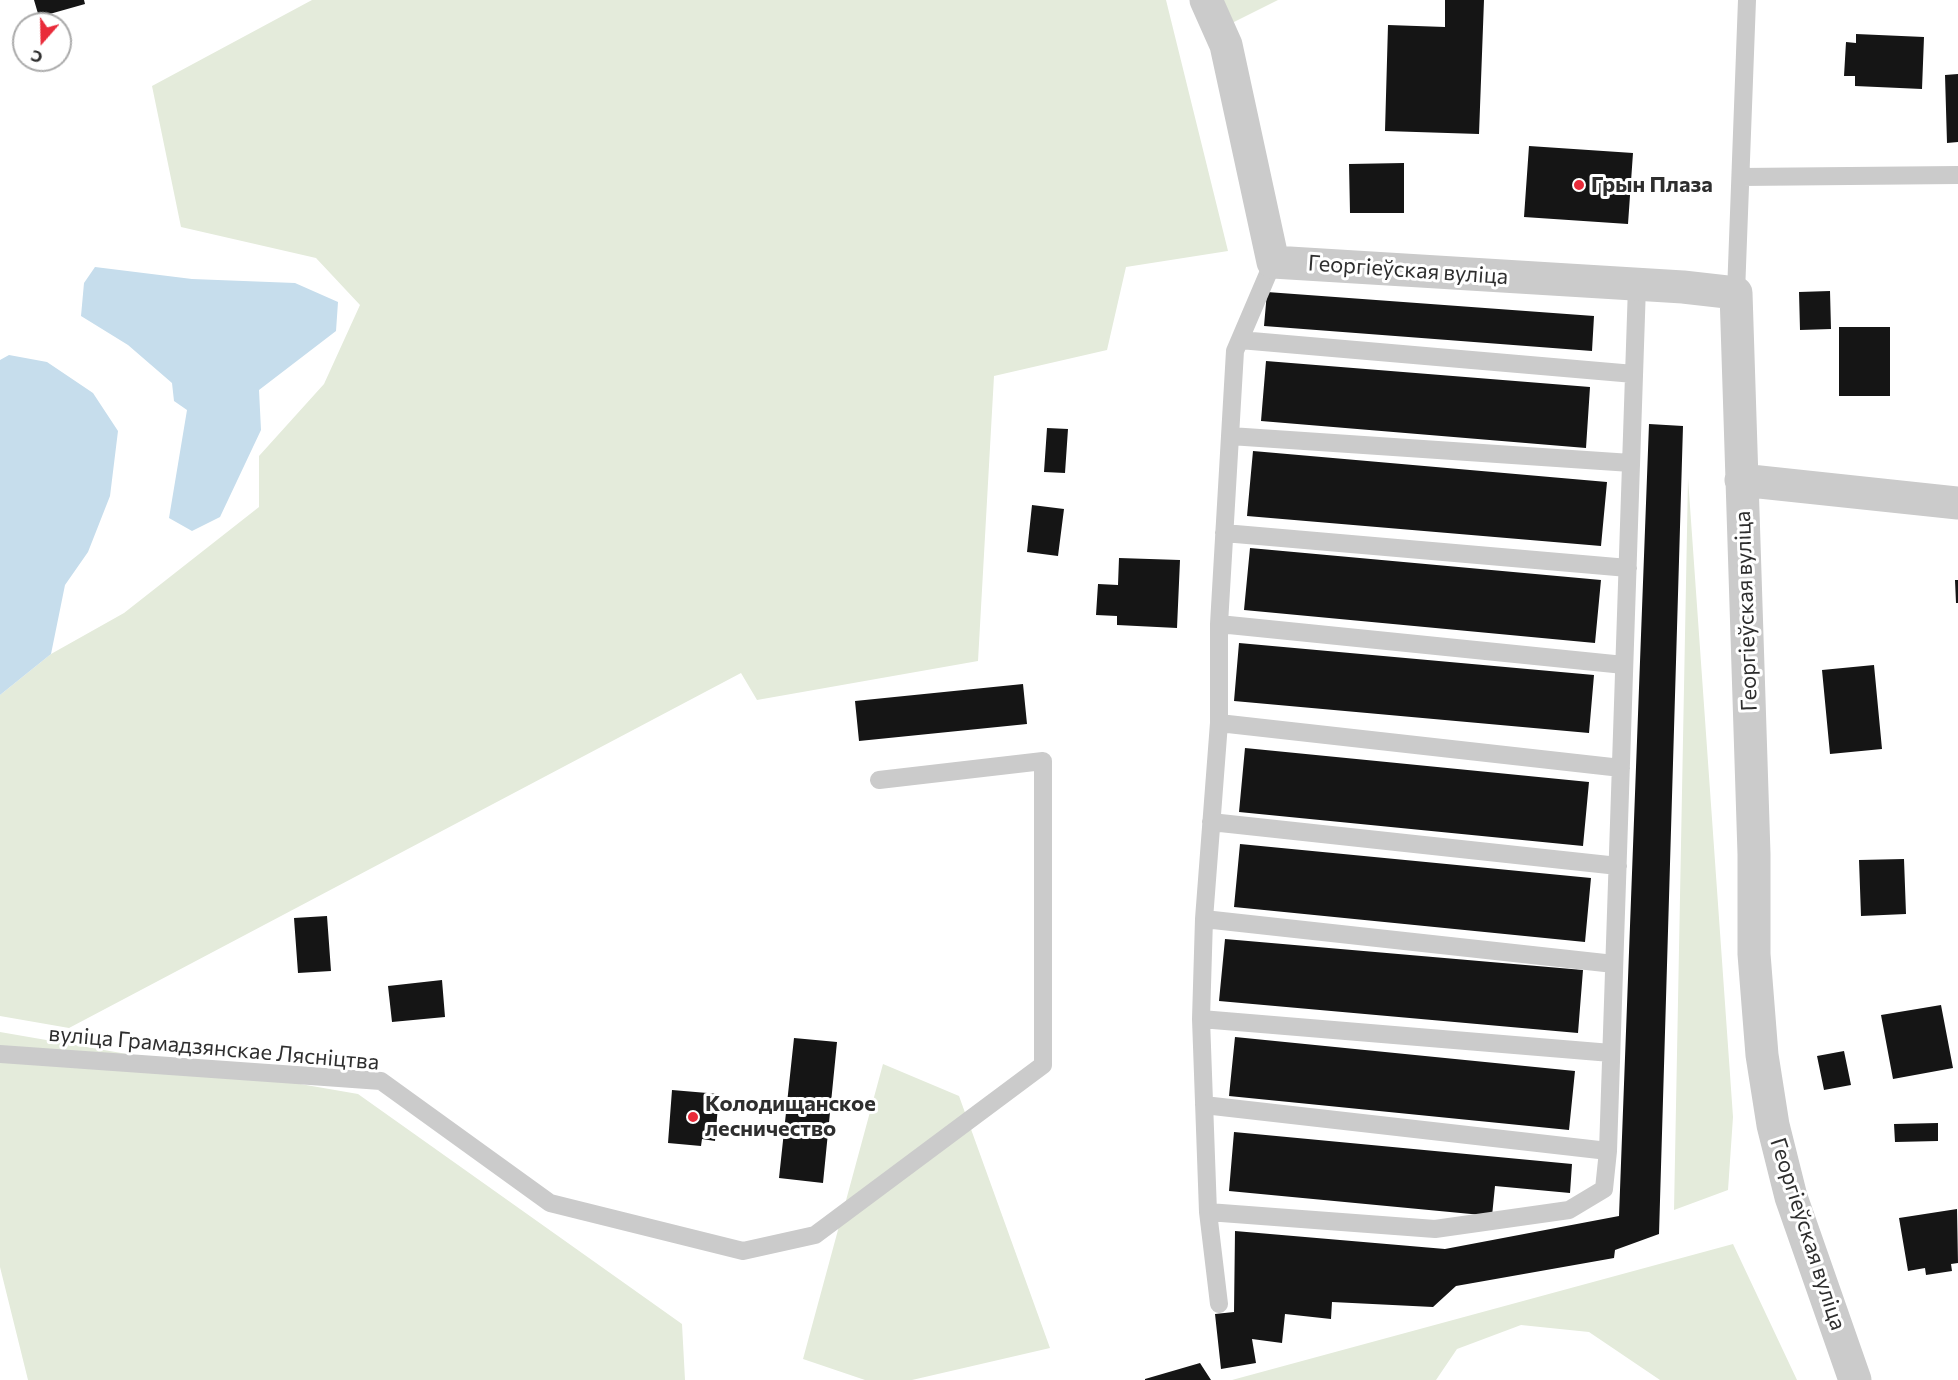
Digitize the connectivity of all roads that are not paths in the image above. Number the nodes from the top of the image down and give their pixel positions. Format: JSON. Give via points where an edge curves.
{"nodes":[{"id":1,"x":1206,"y":0,"type":"edge"},
{"id":2,"x":1747,"y":0,"type":"edge"},
{"id":3,"x":1958,"y":175,"type":"edge"},
{"id":4,"x":1741,"y":177,"type":"junction"},
{"id":5,"x":1273,"y":262,"type":"junction"},
{"id":6,"x":1637,"y":285,"type":"junction"},
{"id":7,"x":1736,"y":293,"type":"junction"},
{"id":8,"x":1240,"y":340,"type":"junction"},
{"id":9,"x":1634,"y":374,"type":"junction"},
{"id":10,"x":1230,"y":436,"type":"junction"},
{"id":11,"x":1631,"y":464,"type":"junction"},
{"id":12,"x":1741,"y":480,"type":"junction"},
{"id":13,"x":1958,"y":503,"type":"edge"},
{"id":14,"x":1224,"y":533,"type":"junction"},
{"id":15,"x":1628,"y":568,"type":"junction"},
{"id":16,"x":1219,"y":624,"type":"junction"},
{"id":17,"x":1624,"y":665,"type":"junction"},
{"id":18,"x":1219,"y":723,"type":"junction"},
{"id":19,"x":1621,"y":768,"type":"junction"},
{"id":20,"x":879,"y":780,"type":"dead end"},
{"id":21,"x":1211,"y":822,"type":"junction"},
{"id":22,"x":1618,"y":866,"type":"junction"},
{"id":23,"x":1204,"y":919,"type":"junction"},
{"id":24,"x":1614,"y":964,"type":"junction"},
{"id":25,"x":1201,"y":1019,"type":"junction"},
{"id":26,"x":1611,"y":1053,"type":"junction"},
{"id":27,"x":0,"y":1054,"type":"edge"},
{"id":28,"x":1204,"y":1105,"type":"junction"},
{"id":29,"x":1608,"y":1151,"type":"junction"},
{"id":30,"x":1208,"y":1212,"type":"junction"},
{"id":31,"x":1218,"y":1304,"type":"dead end"},
{"id":32,"x":1855,"y":1380,"type":"edge"}],
"edges":[{"from":1,"to":5,"type":"street","via":[[1226,45]]},
{"from":2,"to":4,"type":"lane"},
{"from":3,"to":4,"type":"lane"},
{"from":4,"to":7,"type":"lane"},
{"from":5,"to":6,"type":"street","name":"Георгіеўская вуліца"},
{"from":5,"to":8,"type":"lane"},
{"from":6,"to":7,"type":"street","name":"Георгіеўская вуліца"},
{"from":6,"to":9,"type":"lane"},
{"from":7,"to":12,"type":"street","name":"Георгіеўская вуліца"},
{"from":8,"to":9,"type":"lane"},
{"from":8,"to":10,"type":"lane","via":[[1235,351]]},
{"from":9,"to":11,"type":"lane"},
{"from":10,"to":11,"type":"lane"},
{"from":10,"to":14,"type":"lane"},
{"from":11,"to":15,"type":"lane"},
{"from":12,"to":13,"type":"street"},
{"from":12,"to":32,"type":"street","name":"Георгіеўская вуліца","via":[[1754,954],[1762,1055],[1773,1125],[1791,1197]]},
{"from":14,"to":15,"type":"lane"},
{"from":14,"to":16,"type":"lane"},
{"from":15,"to":17,"type":"lane"},
{"from":16,"to":17,"type":"lane"},
{"from":16,"to":18,"type":"lane"},
{"from":17,"to":19,"type":"lane"},
{"from":18,"to":19,"type":"lane"},
{"from":18,"to":21,"type":"lane"},
{"from":19,"to":22,"type":"lane"},
{"from":20,"to":27,"type":"lane","name":"вуліца Грамадзянскае Лясніцтва","via":[[1043,761],[1043,1065],[814,1235],[743,1251],[550,1203],[381,1082]]},
{"from":21,"to":22,"type":"lane"},
{"from":21,"to":23,"type":"lane"},
{"from":22,"to":24,"type":"lane"},
{"from":23,"to":24,"type":"lane"},
{"from":23,"to":25,"type":"lane"},
{"from":24,"to":26,"type":"lane"},
{"from":25,"to":26,"type":"lane"},
{"from":25,"to":28,"type":"lane"},
{"from":26,"to":29,"type":"lane"},
{"from":28,"to":29,"type":"lane"},
{"from":28,"to":30,"type":"lane"},
{"from":29,"to":30,"type":"lane","via":[[1604,1189],[1569,1210],[1435,1229]]},
{"from":30,"to":31,"type":"lane"}]}
